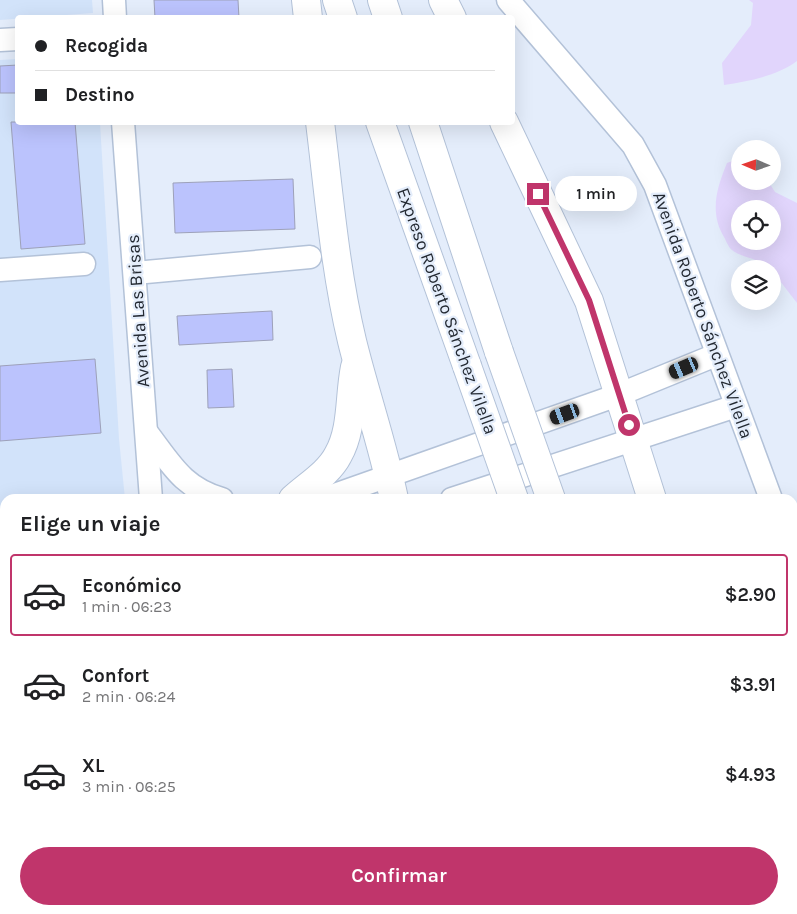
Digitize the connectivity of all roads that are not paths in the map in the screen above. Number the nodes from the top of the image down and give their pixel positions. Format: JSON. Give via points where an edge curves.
{"nodes":[{"id":1,"x":114,"y":0,"type":"edge"},
{"id":2,"x":306,"y":0,"type":"edge"},
{"id":3,"x":337,"y":0,"type":"edge"},
{"id":4,"x":382,"y":0,"type":"edge"},
{"id":5,"x":443,"y":0,"type":"edge"},
{"id":6,"x":508,"y":0,"type":"edge"},
{"id":7,"x":115,"y":15,"type":"edge"},
{"id":8,"x":308,"y":15,"type":"edge"},
{"id":9,"x":342,"y":15,"type":"edge"},
{"id":10,"x":387,"y":15,"type":"edge"},
{"id":11,"x":450,"y":15,"type":"edge"},
{"id":12,"x":15,"y":39,"type":"edge"},
{"id":13,"x":0,"y":40,"type":"edge"},
{"id":14,"x":123,"y":125,"type":"edge"},
{"id":15,"x":320,"y":125,"type":"edge"},
{"id":16,"x":381,"y":125,"type":"edge"},
{"id":17,"x":424,"y":125,"type":"edge"},
{"id":18,"x":505,"y":125,"type":"edge"},
{"id":19,"x":310,"y":257,"type":"dead end"},
{"id":20,"x":84,"y":264,"type":"dead end"},
{"id":21,"x":0,"y":270,"type":"edge"},
{"id":22,"x":135,"y":273,"type":"junction"},
{"id":23,"x":716,"y":354,"type":"junction"},
{"id":24,"x":357,"y":358,"type":"junction"},
{"id":25,"x":618,"y":395,"type":"junction"},
{"id":26,"x":736,"y":406,"type":"junction"},
{"id":27,"x":148,"y":434,"type":"junction"},
{"id":28,"x":634,"y":440,"type":"junction"},
{"id":29,"x":392,"y":488,"type":"edge"},
{"id":30,"x":152,"y":494,"type":"edge"},
{"id":31,"x":210,"y":494,"type":"edge"},
{"id":32,"x":299,"y":494,"type":"edge"},
{"id":33,"x":354,"y":494,"type":"edge"},
{"id":34,"x":467,"y":494,"type":"edge"},
{"id":35,"x":512,"y":494,"type":"edge"},
{"id":36,"x":549,"y":494,"type":"edge"},
{"id":37,"x":650,"y":494,"type":"edge"},
{"id":38,"x":769,"y":494,"type":"edge"}],
"edges":[{"from":1,"to":7,"type":"street"},
{"from":2,"to":8,"type":"highway"},
{"from":3,"to":9,"type":"highway"},
{"from":4,"to":10,"type":"highway"},
{"from":5,"to":11,"type":"highway"},
{"from":6,"to":23,"type":"street","name":"Avenida Roberto Sánchez Vilella","via":[[633,145],[655,185]]},
{"from":12,"to":13,"type":"street"},
{"from":14,"to":22,"type":"street","name":"Avenida Las Brisas"},
{"from":15,"to":24,"type":"highway","via":[[336,252]]},
{"from":16,"to":35,"type":"highway","name":"Expreso Roberto Sánchez Vilella","bridge":true},
{"from":17,"to":36,"type":"highway","name":"Expreso Roberto Sánchez Vilella","bridge":true},
{"from":18,"to":25,"type":"highway","via":[[589,300]]},
{"from":19,"to":22,"type":"street"},
{"from":20,"to":21,"type":"street"},
{"from":22,"to":27,"type":"street","name":"Avenida Las Brisas"},
{"from":23,"to":25,"type":"street"},
{"from":23,"to":26,"type":"street","name":"Avenida Roberto Sánchez Vilella"},
{"from":24,"to":29,"type":"highway"},
{"from":24,"to":32,"type":"highway","via":[[350,414],[338,456]]},
{"from":25,"to":28,"type":"highway"},
{"from":25,"to":29,"type":"street"},
{"from":26,"to":28,"type":"street"},
{"from":26,"to":38,"type":"street","name":"Avenida Roberto Sánchez Vilella"},
{"from":27,"to":30,"type":"street","name":"Avenida Las Brisas"},
{"from":27,"to":31,"type":"street","via":[[181,479]]},
{"from":28,"to":34,"type":"street"},
{"from":28,"to":37,"type":"highway"},
{"from":29,"to":33,"type":"street"}]}
